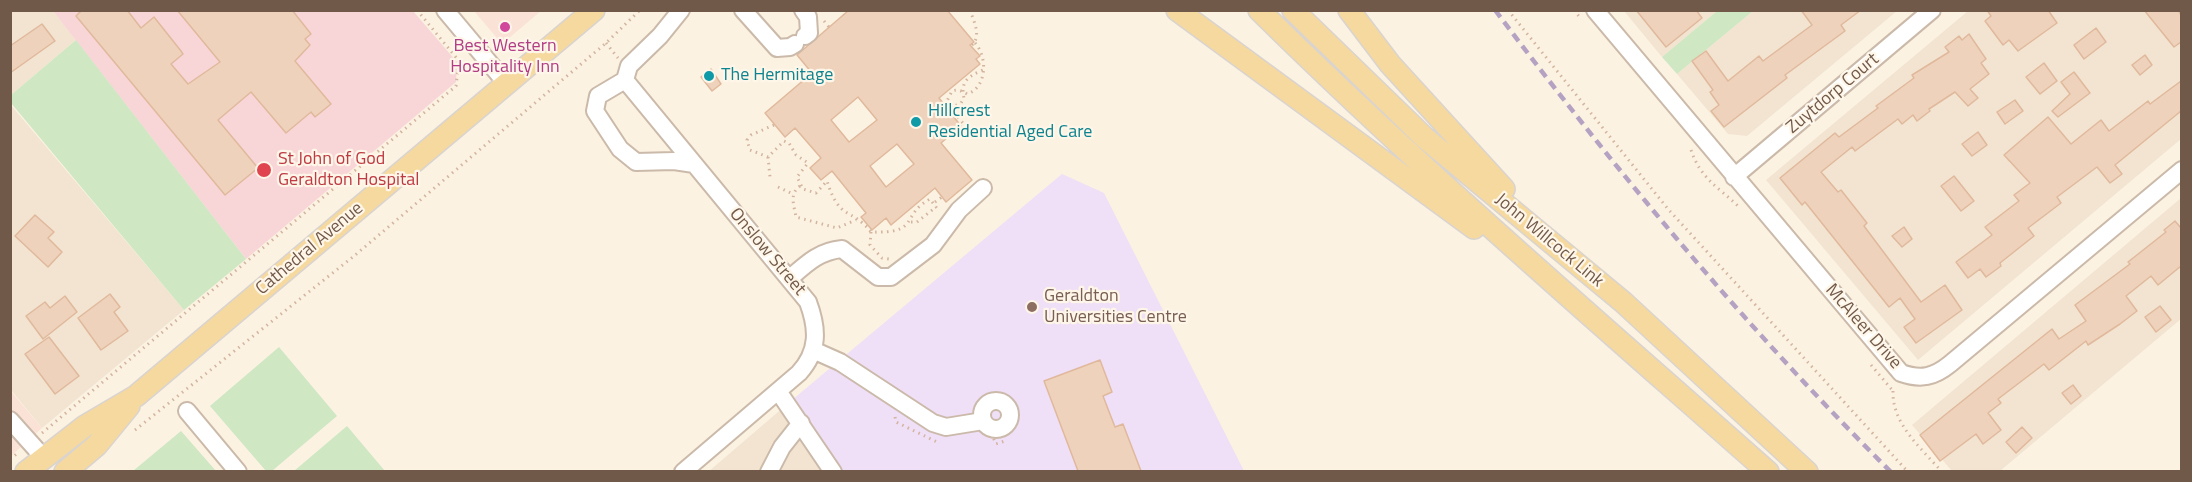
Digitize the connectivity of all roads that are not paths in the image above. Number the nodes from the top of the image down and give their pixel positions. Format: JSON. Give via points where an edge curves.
{"nodes":[{"id":1,"x":445,"y":10,"type":"edge"},
{"id":2,"x":594,"y":10,"type":"edge"},
{"id":3,"x":681,"y":10,"type":"edge"},
{"id":4,"x":743,"y":10,"type":"edge"},
{"id":5,"x":803,"y":10,"type":"edge"},
{"id":6,"x":1177,"y":10,"type":"edge"},
{"id":7,"x":1259,"y":10,"type":"edge"},
{"id":8,"x":1293,"y":10,"type":"edge"},
{"id":9,"x":1349,"y":10,"type":"edge"},
{"id":10,"x":1595,"y":10,"type":"edge"},
{"id":11,"x":1932,"y":10,"type":"edge"},
{"id":12,"x":624,"y":72,"type":"junction"},
{"id":13,"x":507,"y":84,"type":"junction"},
{"id":14,"x":694,"y":164,"type":"junction"},
{"id":15,"x":2181,"y":170,"type":"edge"},
{"id":16,"x":1734,"y":177,"type":"junction"},
{"id":17,"x":983,"y":188,"type":"dead end"},
{"id":18,"x":789,"y":279,"type":"junction"},
{"id":19,"x":1623,"y":302,"type":"junction"},
{"id":20,"x":813,"y":350,"type":"junction"},
{"id":21,"x":1658,"y":374,"type":"junction"},
{"id":22,"x":778,"y":391,"type":"junction"},
{"id":23,"x":136,"y":396,"type":"junction"},
{"id":24,"x":187,"y":411,"type":"dead end"},
{"id":25,"x":10,"y":420,"type":"edge"},
{"id":26,"x":983,"y":421,"type":"dead end"},
{"id":27,"x":801,"y":423,"type":"junction"},
{"id":28,"x":37,"y":451,"type":"junction"},
{"id":29,"x":26,"y":471,"type":"edge"},
{"id":30,"x":65,"y":471,"type":"edge"},
{"id":31,"x":238,"y":471,"type":"edge"},
{"id":32,"x":683,"y":471,"type":"edge"},
{"id":33,"x":769,"y":471,"type":"edge"},
{"id":34,"x":833,"y":471,"type":"edge"},
{"id":35,"x":1768,"y":471,"type":"edge"},
{"id":36,"x":1807,"y":471,"type":"edge"}],
"edges":[{"from":1,"to":13,"type":"street"},
{"from":2,"to":13,"type":"main road","name":"Cathedral Avenue"},
{"from":3,"to":12,"type":"street"},
{"from":4,"to":5,"type":"street","via":[[777,48],[790,47],[809,33],[808,17]]},
{"from":6,"to":21,"type":"main road","via":[[1480,232]]},
{"from":7,"to":21,"type":"main road","name":"John Willcock Link","via":[[1343,93]]},
{"from":8,"to":19,"type":"main road","name":"John Willcock Link","via":[[1425,138]]},
{"from":9,"to":19,"type":"main road","via":[[1390,64],[1498,184]]},
{"from":10,"to":16,"type":"street","name":"McAleer Drive"},
{"from":11,"to":16,"type":"street","name":"Zuytdorp Court"},
{"from":12,"to":14,"type":"street","name":"Onslow Street"},
{"from":12,"to":14,"type":"street","via":[[598,96],[595,111],[620,149],[636,162]]},
{"from":13,"to":23,"type":"main road","name":"Cathedral Avenue"},
{"from":14,"to":18,"type":"street","name":"Onslow Street"},
{"from":15,"to":16,"type":"street","name":"McAleer Drive","via":[[1938,374],[1918,379],[1901,373]]},
{"from":17,"to":18,"type":"street","via":[[948,221],[933,245],[891,278],[878,277],[842,249],[816,256]]},
{"from":18,"to":20,"type":"street","name":"Onslow Street","via":[[808,302],[816,324]]},
{"from":19,"to":36,"type":"main road","name":"John Willcock Link"},
{"from":20,"to":22,"type":"street","via":[[810,361]]},
{"from":20,"to":26,"type":"street","via":[[840,362],[933,423],[946,427]]},
{"from":21,"to":35,"type":"main road","name":"John Willcock Link"},
{"from":22,"to":27,"type":"street"},
{"from":22,"to":32,"type":"street"},
{"from":23,"to":28,"type":"main road","name":"Cathedral Avenue"},
{"from":23,"to":30,"type":"main road","name":"Cathedral Avenue","via":[[97,445]]},
{"from":24,"to":31,"type":"street"},
{"from":25,"to":28,"type":"street"},
{"from":27,"to":33,"type":"street"},
{"from":27,"to":34,"type":"street"},
{"from":28,"to":29,"type":"main road","name":"Cathedral Avenue"}]}
